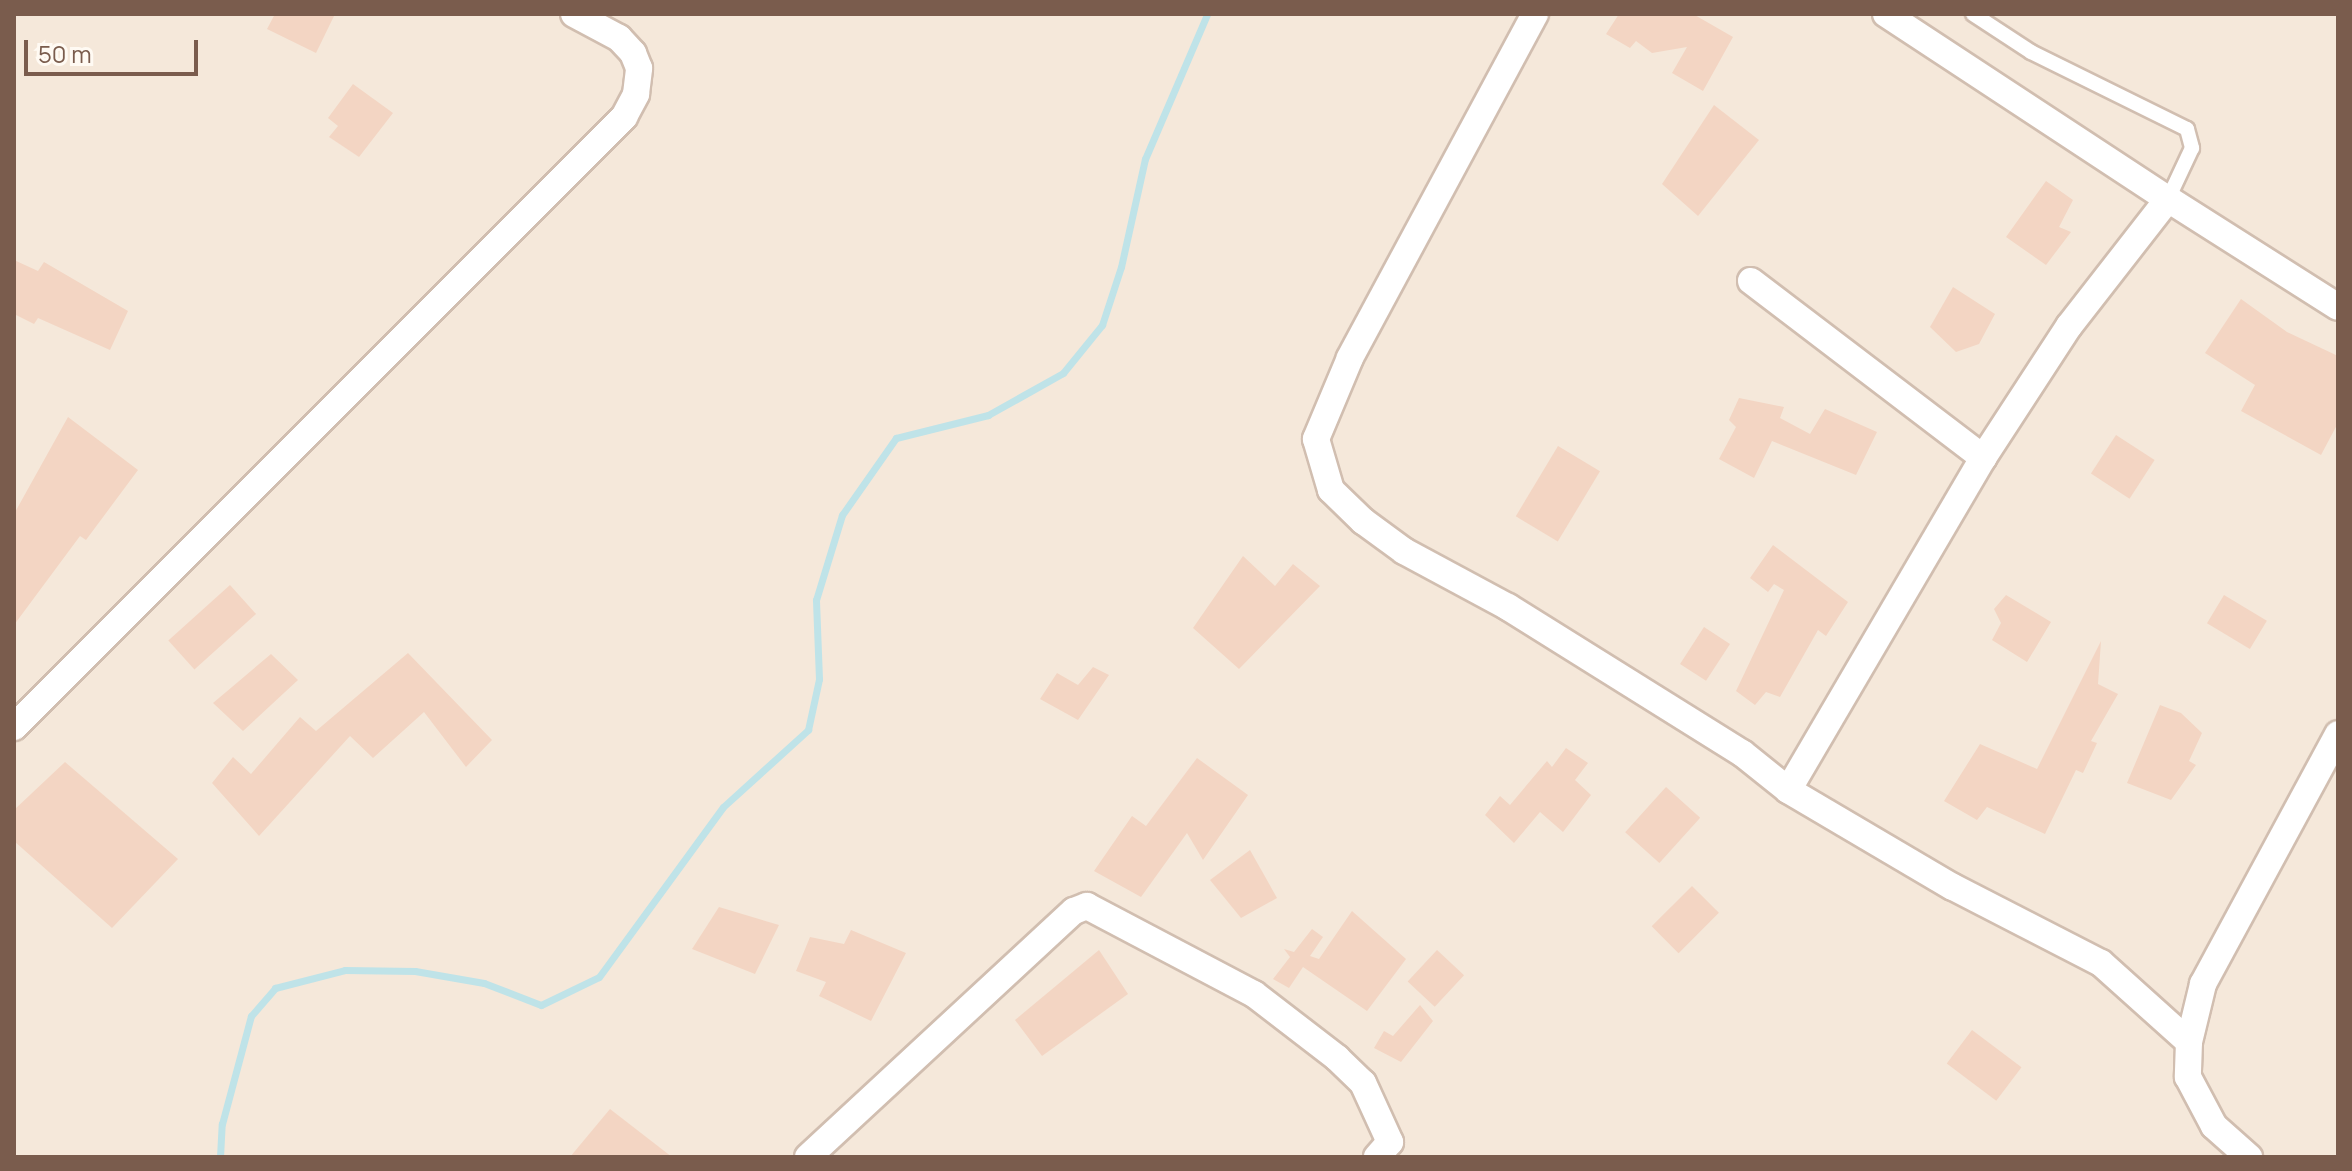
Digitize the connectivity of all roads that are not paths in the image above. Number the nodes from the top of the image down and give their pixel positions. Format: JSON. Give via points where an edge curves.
{"nodes":[{"id":1,"x":574,"y":14,"type":"edge"},
{"id":2,"x":1535,"y":14,"type":"edge"},
{"id":3,"x":1886,"y":14,"type":"edge"},
{"id":4,"x":1973,"y":14,"type":"edge"},
{"id":5,"x":2168,"y":199,"type":"junction"},
{"id":6,"x":1751,"y":281,"type":"dead end"},
{"id":7,"x":2338,"y":307,"type":"edge"},
{"id":8,"x":1983,"y":458,"type":"junction"},
{"id":9,"x":14,"y":727,"type":"edge"},
{"id":10,"x":2338,"y":734,"type":"edge"},
{"id":11,"x":1788,"y":790,"type":"junction"},
{"id":12,"x":2189,"y":1042,"type":"junction"},
{"id":13,"x":1388,"y":1152,"type":"edge"},
{"id":14,"x":808,"y":1157,"type":"edge"},
{"id":15,"x":2249,"y":1157,"type":"edge"}],
"edges":[{"from":1,"to":9,"type":"street","via":[[619,38],[633,53],[639,68],[636,94],[624,117]]},
{"from":2,"to":11,"type":"street","via":[[1350,358],[1316,439],[1320,463],[1331,490],[1404,551],[1508,607],[1742,753]]},
{"from":3,"to":5,"type":"street"},
{"from":4,"to":5,"type":"lane","via":[[2031,52],[2187,129],[2192,148]]},
{"from":5,"to":7,"type":"street"},
{"from":5,"to":8,"type":"street","via":[[2069,326]]},
{"from":6,"to":8,"type":"street"},
{"from":8,"to":11,"type":"street"},
{"from":10,"to":12,"type":"street","via":[[2203,984]]},
{"from":11,"to":12,"type":"street","via":[[1953,887],[2101,963],[2135,988]]},
{"from":12,"to":15,"type":"street","via":[[2188,1077],[2214,1126]]},
{"from":13,"to":14,"type":"street","via":[[1363,1083],[1325,1049],[1254,994],[1087,906],[1074,911]]}]}
